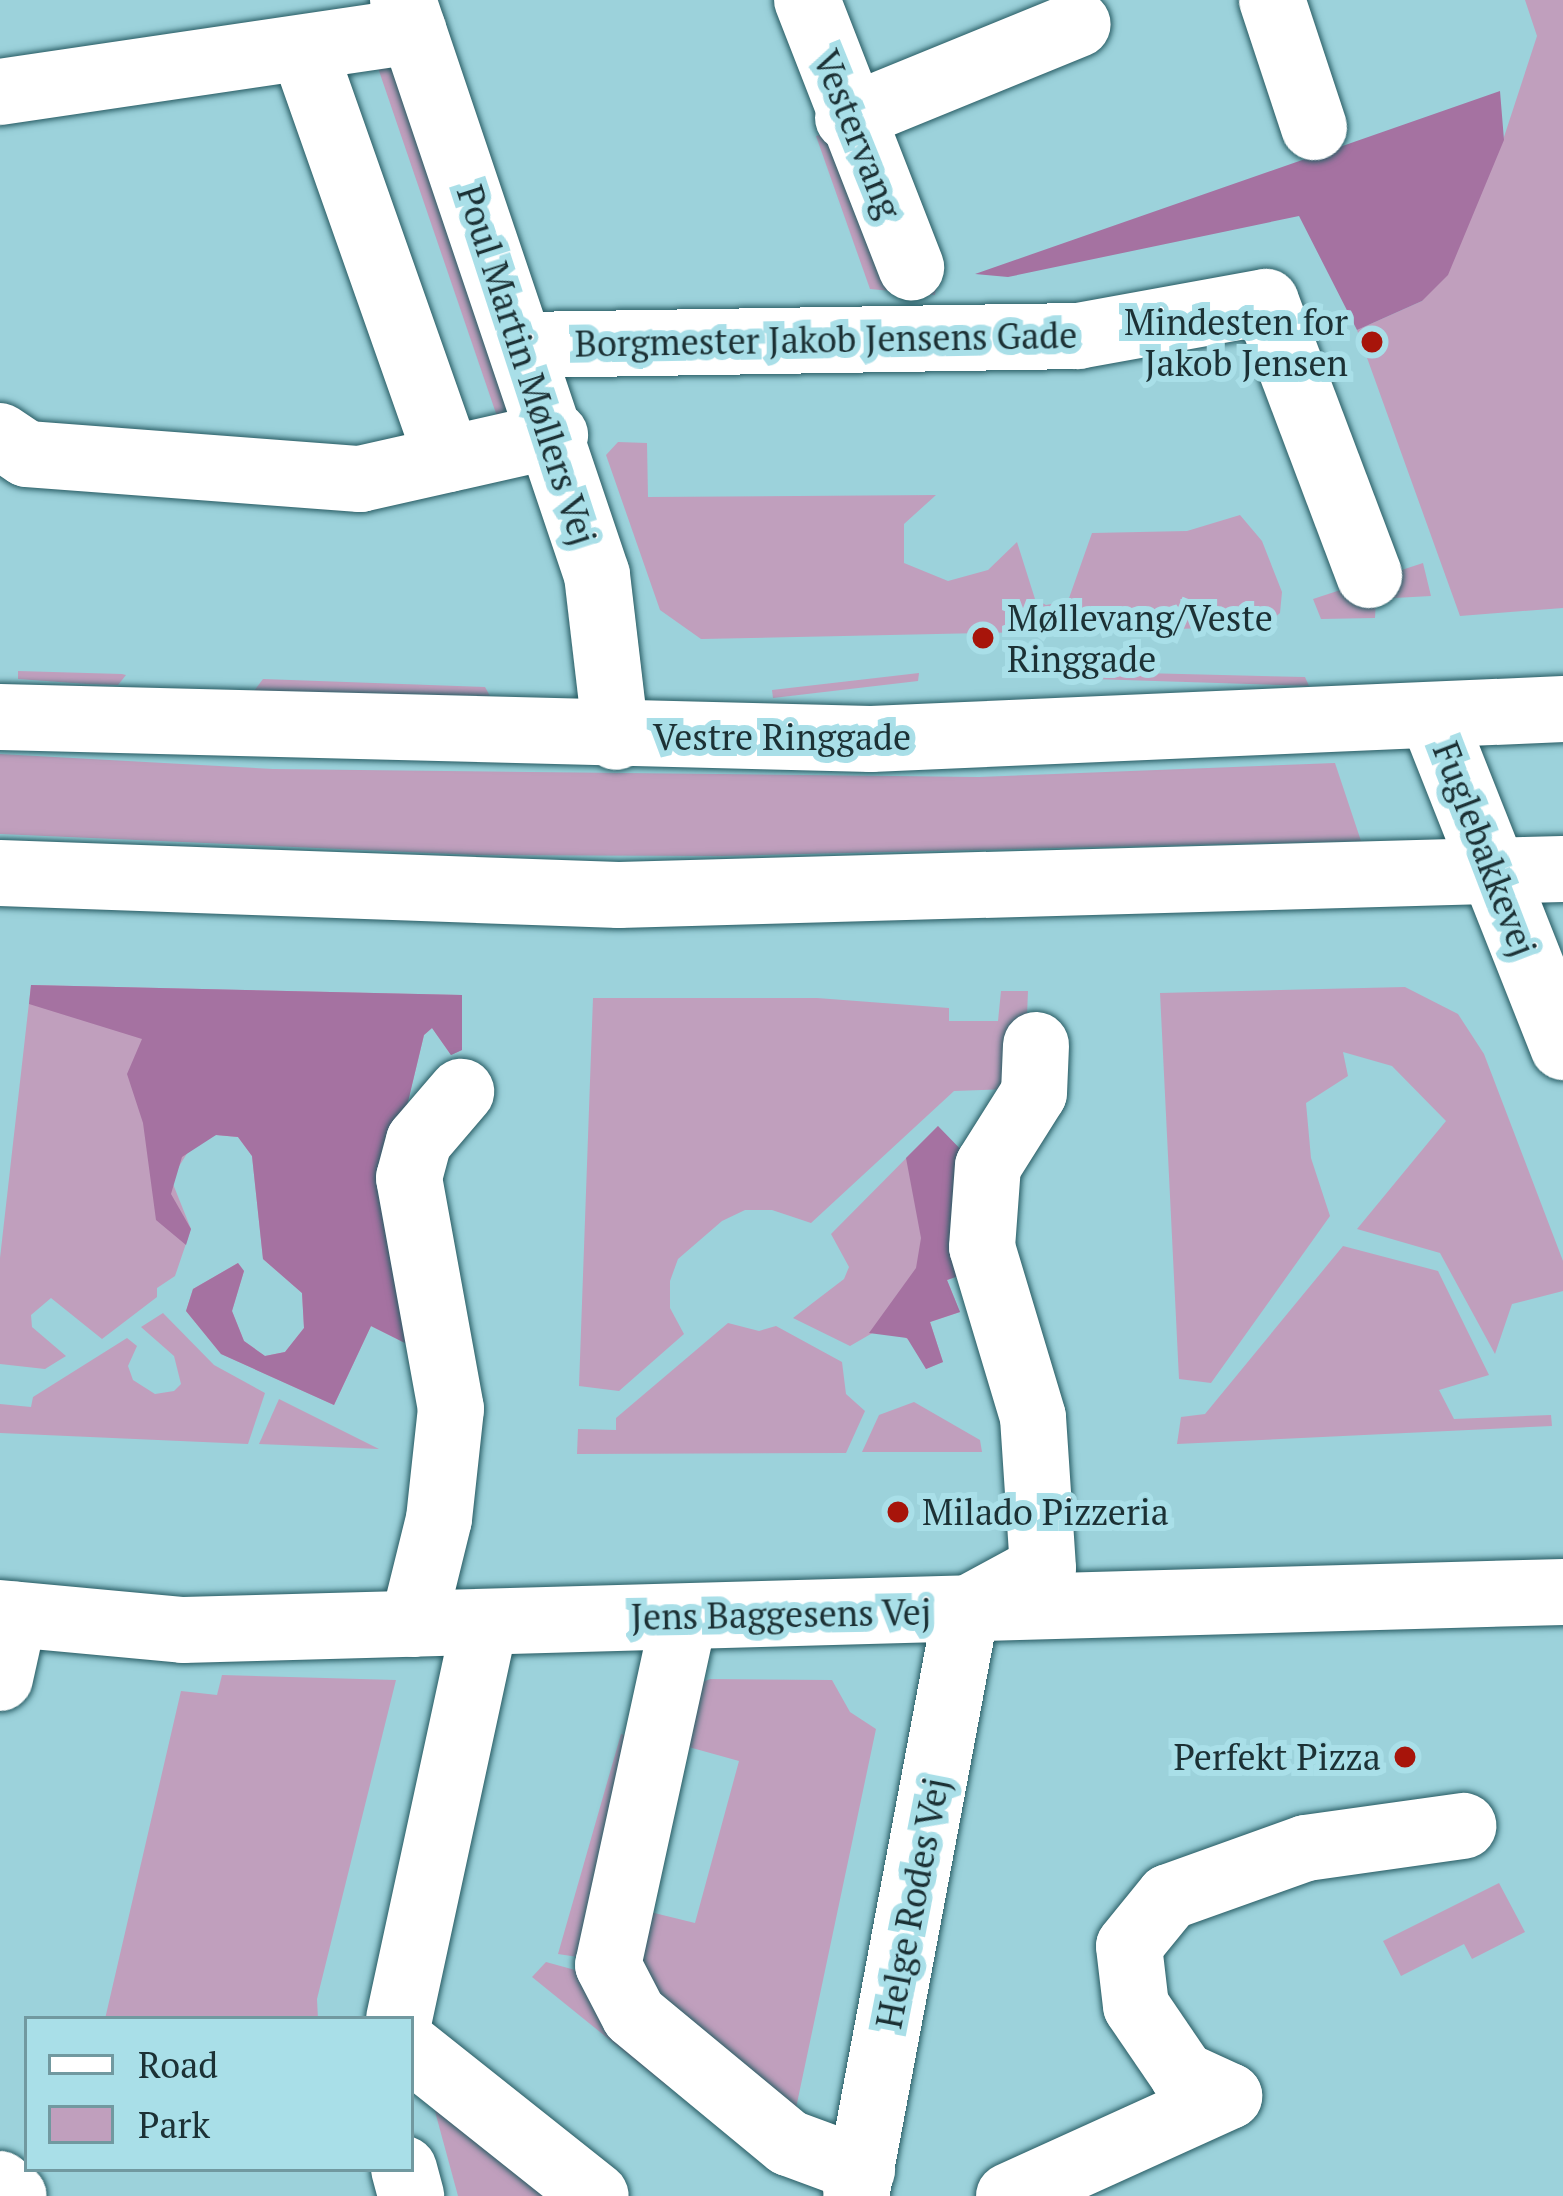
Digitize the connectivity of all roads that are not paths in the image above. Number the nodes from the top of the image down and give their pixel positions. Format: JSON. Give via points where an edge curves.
{"nodes":[{"id":1,"x":807,"y":0,"type":"edge"},
{"id":2,"x":1272,"y":0,"type":"edge"},
{"id":3,"x":409,"y":16,"type":"edge"},
{"id":4,"x":1078,"y":24,"type":"dead end"},
{"id":5,"x":303,"y":47,"type":"junction"},
{"id":6,"x":0,"y":92,"type":"edge"},
{"id":7,"x":848,"y":118,"type":"junction"},
{"id":8,"x":1314,"y":127,"type":"dead end"},
{"id":9,"x":911,"y":267,"type":"dead end"},
{"id":10,"x":524,"y":345,"type":"junction"},
{"id":11,"x":554,"y":435,"type":"junction"},
{"id":12,"x":0,"y":436,"type":"edge"},
{"id":13,"x":448,"y":459,"type":"junction"},
{"id":14,"x":1369,"y":575,"type":"dead end"},
{"id":15,"x":1563,"y":709,"type":"edge"},
{"id":16,"x":0,"y":717,"type":"edge"},
{"id":17,"x":1433,"y":718,"type":"junction"},
{"id":18,"x":616,"y":737,"type":"junction"},
{"id":19,"x":1563,"y":869,"type":"edge"},
{"id":20,"x":0,"y":873,"type":"edge"},
{"id":21,"x":1495,"y":874,"type":"junction"},
{"id":22,"x":1036,"y":1046,"type":"dead end"},
{"id":23,"x":1563,"y":1047,"type":"edge"},
{"id":24,"x":460,"y":1092,"type":"dead end"},
{"id":25,"x":1563,"y":1592,"type":"edge"},
{"id":26,"x":966,"y":1610,"type":"junction"},
{"id":27,"x":7,"y":1614,"type":"edge"},
{"id":28,"x":684,"y":1617,"type":"junction"},
{"id":29,"x":485,"y":1622,"type":"junction"},
{"id":30,"x":413,"y":1624,"type":"junction"},
{"id":31,"x":0,"y":1678,"type":"edge"},
{"id":32,"x":1463,"y":1826,"type":"dead end"},
{"id":33,"x":400,"y":2016,"type":"edge"},
{"id":34,"x":414,"y":2051,"type":"edge"},
{"id":35,"x":859,"y":2183,"type":"edge"},
{"id":36,"x":0,"y":2184,"type":"edge"},
{"id":37,"x":14,"y":2196,"type":"edge"},
{"id":38,"x":596,"y":2196,"type":"edge"},
{"id":39,"x":1010,"y":2196,"type":"edge"}],
"edges":[{"from":1,"to":7,"type":"street","name":"Vestervang"},
{"from":2,"to":8,"type":"street"},
{"from":3,"to":5,"type":"street"},
{"from":3,"to":10,"type":"street","name":"Poul Martin Møllers Vej"},
{"from":4,"to":7,"type":"street"},
{"from":5,"to":6,"type":"street"},
{"from":5,"to":13,"type":"street"},
{"from":7,"to":9,"type":"street","name":"Vestervang"},
{"from":10,"to":11,"type":"street","name":"Poul Martin Møllers Vej"},
{"from":10,"to":14,"type":"street","name":"Borgmester Jakob Jensens Gade","via":[[1078,336],[1266,302]]},
{"from":11,"to":13,"type":"street"},
{"from":11,"to":18,"type":"street","name":"Poul Martin Møllers Vej","via":[[606,617]]},
{"from":12,"to":13,"type":"street","via":[[27,454],[360,479]]},
{"from":15,"to":17,"type":"street","name":"Vestre Ringgade"},
{"from":16,"to":18,"type":"street","name":"Vestre Ringgade"},
{"from":17,"to":18,"type":"street","name":"Vestre Ringgade","via":[[1086,735]]},
{"from":17,"to":21,"type":"street","name":"Fuglebakkevej"},
{"from":19,"to":21,"type":"street"},
{"from":20,"to":21,"type":"street","via":[[619,895]]},
{"from":21,"to":23,"type":"street","name":"Fuglebakkevej"},
{"from":22,"to":26,"type":"street","via":[[1034,1093],[988,1166],[982,1246],[1033,1417],[1043,1568]]},
{"from":24,"to":30,"type":"street","via":[[419,1141],[409,1178],[452,1409],[439,1519]]},
{"from":25,"to":26,"type":"street","name":"Jens Baggesens Vej"},
{"from":26,"to":28,"type":"street","name":"Jens Baggesens Vej"},
{"from":26,"to":35,"type":"street","name":"Helge Rodes Vej"},
{"from":27,"to":30,"type":"street","name":"Jens Baggesens Vej","via":[[183,1630]]},
{"from":27,"to":31,"type":"street"},
{"from":28,"to":29,"type":"street","name":"Jens Baggesens Vej"},
{"from":28,"to":35,"type":"street","via":[[608,1965],[634,2015],[789,2144]]},
{"from":29,"to":30,"type":"street","name":"Jens Baggesens Vej"},
{"from":29,"to":33,"type":"street"},
{"from":32,"to":39,"type":"street","via":[[1306,1847],[1169,1897],[1129,1946],[1136,2006],[1183,2075],[1229,2096]]},
{"from":34,"to":38,"type":"street"},
{"from":36,"to":37,"type":"street"}]}
